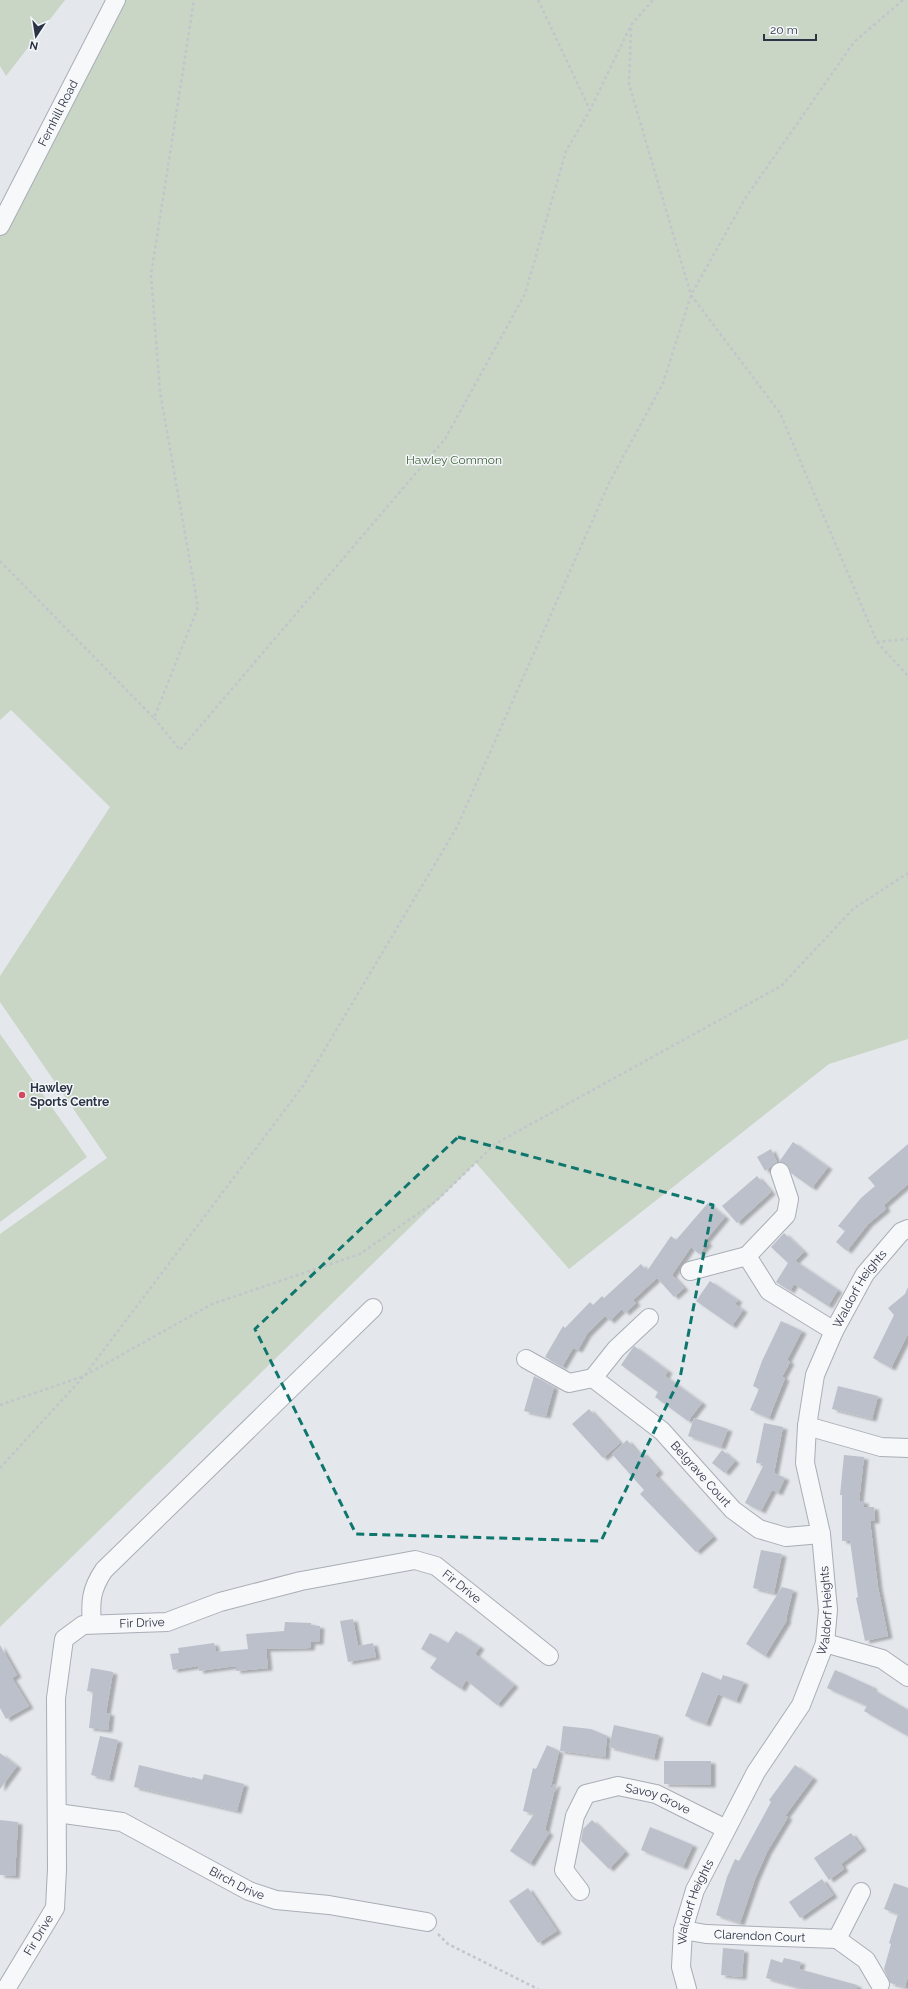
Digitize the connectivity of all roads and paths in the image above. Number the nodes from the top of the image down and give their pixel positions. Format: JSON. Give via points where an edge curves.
{"nodes":[{"id":1,"x":116,"y":0,"type":"edge"},
{"id":2,"x":194,"y":0,"type":"edge"},
{"id":3,"x":538,"y":0,"type":"edge"},
{"id":4,"x":653,"y":0,"type":"edge"},
{"id":5,"x":903,"y":0,"type":"edge"},
{"id":6,"x":631,"y":25,"type":"junction"},
{"id":7,"x":590,"y":110,"type":"junction"},
{"id":8,"x":0,"y":226,"type":"edge"},
{"id":9,"x":691,"y":295,"type":"junction"},
{"id":10,"x":0,"y":561,"type":"edge"},
{"id":11,"x":908,"y":639,"type":"edge"},
{"id":12,"x":878,"y":642,"type":"junction"},
{"id":13,"x":908,"y":676,"type":"edge"},
{"id":14,"x":154,"y":718,"type":"junction"},
{"id":15,"x":908,"y":873,"type":"edge"},
{"id":16,"x":780,"y":1172,"type":"dead end"},
{"id":17,"x":908,"y":1229,"type":"edge"},
{"id":18,"x":747,"y":1256,"type":"junction"},
{"id":19,"x":690,"y":1271,"type":"dead end"},
{"id":20,"x":373,"y":1308,"type":"dead end"},
{"id":21,"x":649,"y":1318,"type":"dead end"},
{"id":22,"x":834,"y":1332,"type":"junction"},
{"id":23,"x":526,"y":1359,"type":"dead end"},
{"id":24,"x":84,"y":1376,"type":"junction"},
{"id":25,"x":593,"y":1378,"type":"junction"},
{"id":26,"x":0,"y":1405,"type":"edge"},
{"id":27,"x":807,"y":1426,"type":"junction"},
{"id":28,"x":908,"y":1448,"type":"edge"},
{"id":29,"x":0,"y":1468,"type":"edge"},
{"id":30,"x":821,"y":1534,"type":"junction"},
{"id":31,"x":92,"y":1624,"type":"junction"},
{"id":32,"x":824,"y":1643,"type":"junction"},
{"id":33,"x":549,"y":1656,"type":"dead end"},
{"id":34,"x":908,"y":1677,"type":"edge"},
{"id":35,"x":57,"y":1813,"type":"junction"},
{"id":36,"x":726,"y":1829,"type":"junction"},
{"id":37,"x":580,"y":1891,"type":"dead end"},
{"id":38,"x":861,"y":1892,"type":"dead end"},
{"id":39,"x":427,"y":1922,"type":"joint"},
{"id":40,"x":683,"y":1930,"type":"junction"},
{"id":41,"x":837,"y":1938,"type":"junction"},
{"id":42,"x":880,"y":1984,"type":"dead end"},
{"id":43,"x":6,"y":1989,"type":"edge"},
{"id":44,"x":538,"y":1989,"type":"edge"},
{"id":45,"x":687,"y":1989,"type":"edge"}],
"edges":[{"from":1,"to":8,"type":"street","name":"Fernhill Road"},
{"from":2,"to":14,"type":"path","via":[[151,275],[160,392],[198,607]]},
{"from":3,"to":7,"type":"path"},
{"from":4,"to":6,"type":"path"},
{"from":5,"to":9,"type":"path","via":[[849,48],[746,197]]},
{"from":6,"to":7,"type":"path"},
{"from":6,"to":9,"type":"path","via":[[629,84]]},
{"from":7,"to":14,"type":"path","via":[[566,151],[525,294],[445,439],[180,750]]},
{"from":9,"to":12,"type":"path","via":[[780,413]]},
{"from":9,"to":24,"type":"path","via":[[663,383],[609,483],[457,827],[303,1086]]},
{"from":10,"to":14,"type":"path"},
{"from":11,"to":12,"type":"path"},
{"from":12,"to":13,"type":"path"},
{"from":15,"to":24,"type":"path","via":[[853,909],[781,986],[495,1144],[436,1201],[360,1254],[212,1304]]},
{"from":16,"to":18,"type":"street","via":[[789,1199],[786,1214]]},
{"from":17,"to":22,"type":"street","name":"Waldorf Heights","via":[[901,1232],[865,1274]]},
{"from":18,"to":19,"type":"street"},
{"from":18,"to":22,"type":"street","via":[[769,1291]]},
{"from":20,"to":31,"type":"street","via":[[104,1570],[95,1583],[92,1596]]},
{"from":21,"to":25,"type":"street","via":[[616,1349]]},
{"from":22,"to":27,"type":"street","name":"Waldorf Heights","via":[[815,1375]]},
{"from":23,"to":25,"type":"street","via":[[569,1383]]},
{"from":24,"to":26,"type":"path"},
{"from":24,"to":29,"type":"path"},
{"from":25,"to":30,"type":"street","name":"Belgrave Court","via":[[662,1431],[732,1510],[759,1529],[786,1537]]},
{"from":27,"to":28,"type":"street","via":[[882,1446]]},
{"from":27,"to":30,"type":"street","name":"Waldorf Heights","via":[[805,1463]]},
{"from":30,"to":32,"type":"street","name":"Waldorf Heights","via":[[828,1610]]},
{"from":31,"to":33,"type":"street","name":"Fir Drive","via":[[167,1622],[220,1602],[301,1581],[415,1560],[436,1566]]},
{"from":31,"to":35,"type":"street","name":"Fir Drive","via":[[83,1625],[64,1639],[56,1698]]},
{"from":32,"to":34,"type":"street","via":[[882,1660]]},
{"from":32,"to":36,"type":"street","name":"Waldorf Heights","via":[[801,1705],[756,1772]]},
{"from":35,"to":39,"type":"street","name":"Birch Drive","via":[[122,1822],[249,1891],[276,1900],[329,1905]]},
{"from":35,"to":43,"type":"street","name":"Fir Drive","via":[[55,1908]]},
{"from":36,"to":37,"type":"street","name":"Savoy Grove","via":[[656,1794],[618,1786],[586,1794],[575,1816],[564,1870]]},
{"from":36,"to":40,"type":"street","name":"Waldorf Heights","via":[[696,1890]]},
{"from":38,"to":41,"type":"street"},
{"from":39,"to":44,"type":"path","via":[[448,1944]]},
{"from":40,"to":41,"type":"street","name":"Clarendon Court","via":[[706,1934]]},
{"from":40,"to":45,"type":"street","name":"Waldorf Heights","via":[[681,1967]]},
{"from":41,"to":42,"type":"street","via":[[866,1960]]}]}
